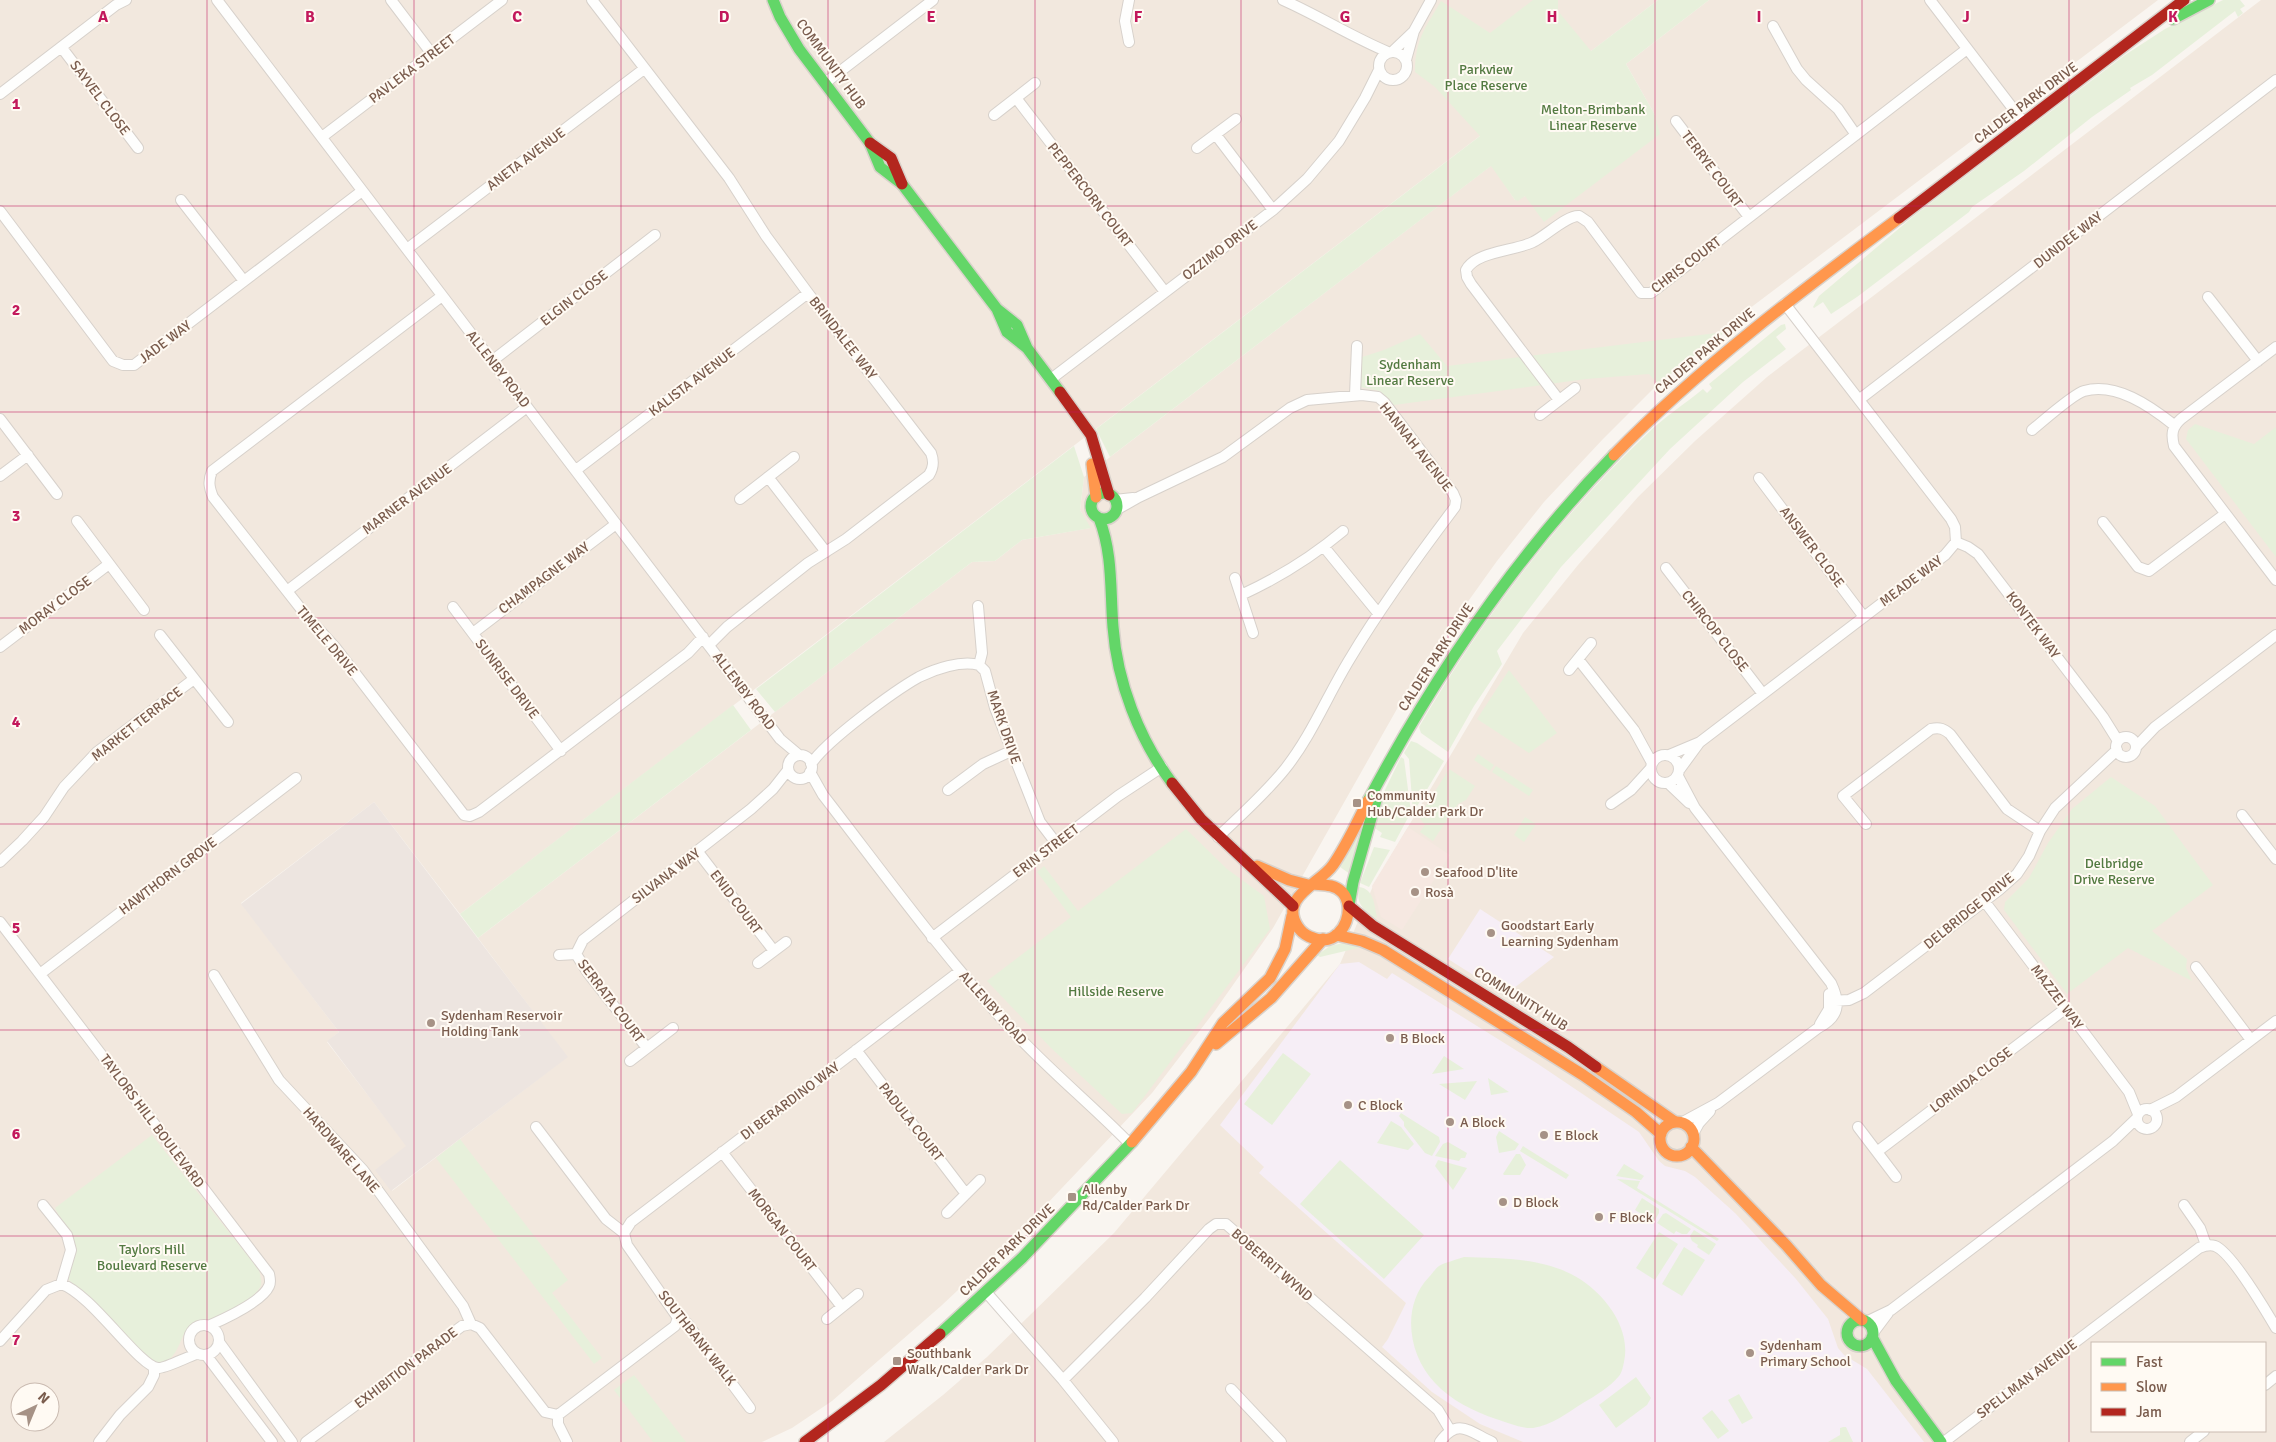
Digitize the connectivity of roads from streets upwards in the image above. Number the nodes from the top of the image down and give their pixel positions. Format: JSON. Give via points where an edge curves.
{"nodes":[{"id":1,"x":126,"y":0,"type":"edge"},
{"id":2,"x":217,"y":0,"type":"edge"},
{"id":3,"x":391,"y":0,"type":"edge"},
{"id":4,"x":502,"y":0,"type":"edge"},
{"id":5,"x":592,"y":0,"type":"edge"},
{"id":6,"x":773,"y":0,"type":"edge"},
{"id":7,"x":934,"y":0,"type":"edge"},
{"id":8,"x":1129,"y":0,"type":"edge"},
{"id":9,"x":1283,"y":0,"type":"edge"},
{"id":10,"x":1431,"y":0,"type":"edge"},
{"id":11,"x":1930,"y":0,"type":"edge"},
{"id":12,"x":2184,"y":0,"type":"edge"},
{"id":13,"x":2209,"y":0,"type":"edge"},
{"id":14,"x":1774,"y":26,"type":"dead end"},
{"id":15,"x":1414,"y":31,"type":"junction"},
{"id":16,"x":2134,"y":39,"type":"junction"},
{"id":17,"x":1129,"y":42,"type":"dead end"},
{"id":18,"x":1363,"y":42,"type":"junction"},
{"id":19,"x":62,"y":48,"type":"junction"},
{"id":20,"x":1967,"y":49,"type":"junction"},
{"id":21,"x":1390,"y":52,"type":"junction"},
{"id":22,"x":432,"y":54,"type":"junction"},
{"id":23,"x":1406,"y":60,"type":"junction"},
{"id":24,"x":1380,"y":66,"type":"junction"},
{"id":25,"x":644,"y":69,"type":"junction"},
{"id":26,"x":1389,"y":79,"type":"junction"},
{"id":27,"x":2276,"y":80,"type":"edge"},
{"id":28,"x":824,"y":83,"type":"junction"},
{"id":29,"x":1035,"y":83,"type":"dead end"},
{"id":30,"x":0,"y":94,"type":"edge"},
{"id":31,"x":1016,"y":98,"type":"junction"},
{"id":32,"x":1366,"y":98,"type":"junction"},
{"id":33,"x":994,"y":115,"type":"dead end"},
{"id":34,"x":1236,"y":120,"type":"dead end"},
{"id":35,"x":1676,"y":121,"type":"dead end"},
{"id":36,"x":2024,"y":123,"type":"junction"},
{"id":37,"x":1216,"y":135,"type":"junction"},
{"id":38,"x":1856,"y":135,"type":"junction"},
{"id":39,"x":322,"y":137,"type":"junction"},
{"id":40,"x":138,"y":148,"type":"dead end"},
{"id":41,"x":1197,"y":148,"type":"dead end"},
{"id":42,"x":362,"y":191,"type":"junction"},
{"id":43,"x":181,"y":200,"type":"dead end"},
{"id":44,"x":1273,"y":210,"type":"junction"},
{"id":45,"x":0,"y":211,"type":"edge"},
{"id":46,"x":1749,"y":217,"type":"junction"},
{"id":47,"x":655,"y":235,"type":"dead end"},
{"id":48,"x":407,"y":249,"type":"junction"},
{"id":49,"x":244,"y":282,"type":"junction"},
{"id":50,"x":1165,"y":292,"type":"junction"},
{"id":51,"x":808,"y":293,"type":"junction"},
{"id":52,"x":442,"y":296,"type":"junction"},
{"id":53,"x":2208,"y":297,"type":"dead end"},
{"id":54,"x":1785,"y":304,"type":"junction"},
{"id":55,"x":1357,"y":346,"type":"dead end"},
{"id":56,"x":2276,"y":347,"type":"edge"},
{"id":57,"x":492,"y":360,"type":"junction"},
{"id":58,"x":2258,"y":361,"type":"junction"},
{"id":59,"x":1051,"y":379,"type":"junction"},
{"id":60,"x":1575,"y":388,"type":"dead end"},
{"id":61,"x":1355,"y":395,"type":"junction"},
{"id":62,"x":1860,"y":399,"type":"junction"},
{"id":63,"x":1559,"y":400,"type":"junction"},
{"id":64,"x":1068,"y":402,"type":"junction"},
{"id":65,"x":527,"y":407,"type":"junction"},
{"id":66,"x":1540,"y":416,"type":"dead end"},
{"id":67,"x":0,"y":419,"type":"edge"},
{"id":68,"x":2174,"y":425,"type":"junction"},
{"id":69,"x":2032,"y":430,"type":"dead end"},
{"id":70,"x":28,"y":455,"type":"junction"},
{"id":71,"x":794,"y":457,"type":"dead end"},
{"id":72,"x":576,"y":470,"type":"junction"},
{"id":73,"x":0,"y":476,"type":"edge"},
{"id":74,"x":768,"y":477,"type":"junction"},
{"id":75,"x":1759,"y":478,"type":"dead end"},
{"id":76,"x":57,"y":494,"type":"dead end"},
{"id":77,"x":1096,"y":497,"type":"junction"},
{"id":78,"x":740,"y":499,"type":"dead end"},
{"id":79,"x":1114,"y":505,"type":"junction"},
{"id":80,"x":2226,"y":514,"type":"junction"},
{"id":81,"x":1099,"y":518,"type":"junction"},
{"id":82,"x":77,"y":521,"type":"dead end"},
{"id":83,"x":2104,"y":522,"type":"dead end"},
{"id":84,"x":616,"y":524,"type":"junction"},
{"id":85,"x":1343,"y":531,"type":"dead end"},
{"id":86,"x":1956,"y":542,"type":"junction"},
{"id":87,"x":1324,"y":547,"type":"junction"},
{"id":88,"x":826,"y":552,"type":"junction"},
{"id":89,"x":109,"y":564,"type":"junction"},
{"id":90,"x":1666,"y":568,"type":"dead end"},
{"id":91,"x":1235,"y":578,"type":"dead end"},
{"id":92,"x":2276,"y":580,"type":"edge"},
{"id":93,"x":1111,"y":582,"type":"junction"},
{"id":94,"x":287,"y":591,"type":"junction"},
{"id":95,"x":1241,"y":595,"type":"junction"},
{"id":96,"x":978,"y":606,"type":"dead end"},
{"id":97,"x":453,"y":608,"type":"dead end"},
{"id":98,"x":144,"y":610,"type":"dead end"},
{"id":99,"x":1378,"y":613,"type":"junction"},
{"id":100,"x":1864,"y":616,"type":"junction"},
{"id":101,"x":472,"y":633,"type":"junction"},
{"id":102,"x":1252,"y":633,"type":"dead end"},
{"id":103,"x":160,"y":635,"type":"dead end"},
{"id":104,"x":2276,"y":635,"type":"edge"},
{"id":105,"x":706,"y":641,"type":"junction"},
{"id":106,"x":1591,"y":644,"type":"dead end"},
{"id":107,"x":0,"y":646,"type":"edge"},
{"id":108,"x":1578,"y":659,"type":"junction"},
{"id":109,"x":979,"y":664,"type":"junction"},
{"id":110,"x":1569,"y":670,"type":"dead end"},
{"id":111,"x":194,"y":679,"type":"junction"},
{"id":112,"x":1763,"y":694,"type":"junction"},
{"id":113,"x":228,"y":722,"type":"dead end"},
{"id":114,"x":1634,"y":730,"type":"junction"},
{"id":115,"x":1700,"y":742,"type":"junction"},
{"id":116,"x":2126,"y":743,"type":"junction"},
{"id":117,"x":561,"y":751,"type":"junction"},
{"id":118,"x":1011,"y":751,"type":"junction"},
{"id":119,"x":1666,"y":755,"type":"junction"},
{"id":120,"x":1652,"y":765,"type":"junction"},
{"id":121,"x":800,"y":767,"type":"junction"},
{"id":122,"x":1162,"y":768,"type":"junction"},
{"id":123,"x":1384,"y":771,"type":"junction"},
{"id":124,"x":2096,"y":771,"type":"junction"},
{"id":125,"x":1679,"y":772,"type":"junction"},
{"id":126,"x":296,"y":778,"type":"dead end"},
{"id":127,"x":1664,"y":782,"type":"junction"},
{"id":128,"x":948,"y":790,"type":"dead end"},
{"id":129,"x":1631,"y":790,"type":"junction"},
{"id":130,"x":1612,"y":804,"type":"dead end"},
{"id":131,"x":1695,"y":808,"type":"junction"},
{"id":132,"x":2242,"y":815,"type":"dead end"},
{"id":133,"x":1866,"y":824,"type":"dead end"},
{"id":134,"x":2040,"y":831,"type":"junction"},
{"id":135,"x":1221,"y":839,"type":"junction"},
{"id":136,"x":1056,"y":843,"type":"junction"},
{"id":137,"x":698,"y":852,"type":"junction"},
{"id":138,"x":2276,"y":859,"type":"edge"},
{"id":139,"x":1,"y":861,"type":"edge"},
{"id":140,"x":1246,"y":861,"type":"junction"},
{"id":141,"x":1311,"y":885,"type":"junction"},
{"id":142,"x":1985,"y":902,"type":"junction"},
{"id":143,"x":1349,"y":905,"type":"junction"},
{"id":144,"x":1292,"y":909,"type":"junction"},
{"id":145,"x":0,"y":922,"type":"edge"},
{"id":146,"x":1336,"y":935,"type":"junction"},
{"id":147,"x":932,"y":938,"type":"junction"},
{"id":148,"x":1323,"y":939,"type":"junction"},
{"id":149,"x":786,"y":942,"type":"dead end"},
{"id":150,"x":774,"y":951,"type":"junction"},
{"id":151,"x":576,"y":954,"type":"junction"},
{"id":152,"x":559,"y":955,"type":"dead end"},
{"id":153,"x":758,"y":963,"type":"dead end"},
{"id":154,"x":1436,"y":964,"type":"junction"},
{"id":155,"x":2196,"y":967,"type":"dead end"},
{"id":156,"x":960,"y":971,"type":"junction"},
{"id":157,"x":40,"y":974,"type":"junction"},
{"id":158,"x":214,"y":975,"type":"dead end"},
{"id":159,"x":1427,"y":978,"type":"junction"},
{"id":160,"x":1833,"y":1001,"type":"junction"},
{"id":161,"x":2065,"y":1009,"type":"junction"},
{"id":162,"x":1517,"y":1014,"type":"junction"},
{"id":163,"x":2276,"y":1021,"type":"edge"},
{"id":164,"x":673,"y":1028,"type":"dead end"},
{"id":165,"x":1508,"y":1029,"type":"junction"},
{"id":166,"x":2251,"y":1040,"type":"junction"},
{"id":167,"x":647,"y":1048,"type":"junction"},
{"id":168,"x":856,"y":1050,"type":"junction"},
{"id":169,"x":1204,"y":1053,"type":"junction"},
{"id":170,"x":630,"y":1061,"type":"dead end"},
{"id":171,"x":2129,"y":1092,"type":"junction"},
{"id":172,"x":2176,"y":1097,"type":"junction"},
{"id":173,"x":1718,"y":1103,"type":"junction"},
{"id":174,"x":2150,"y":1110,"type":"junction"},
{"id":175,"x":2138,"y":1116,"type":"junction"},
{"id":176,"x":2156,"y":1122,"type":"junction"},
{"id":177,"x":1678,"y":1123,"type":"junction"},
{"id":178,"x":536,"y":1127,"type":"dead end"},
{"id":179,"x":1858,"y":1127,"type":"dead end"},
{"id":180,"x":2144,"y":1128,"type":"junction"},
{"id":181,"x":1660,"y":1134,"type":"junction"},
{"id":182,"x":1693,"y":1134,"type":"junction"},
{"id":183,"x":1133,"y":1141,"type":"junction"},
{"id":184,"x":2113,"y":1141,"type":"junction"},
{"id":185,"x":1687,"y":1151,"type":"junction"},
{"id":186,"x":1878,"y":1151,"type":"junction"},
{"id":187,"x":722,"y":1152,"type":"junction"},
{"id":188,"x":1896,"y":1177,"type":"dead end"},
{"id":189,"x":980,"y":1180,"type":"dead end"},
{"id":190,"x":966,"y":1194,"type":"junction"},
{"id":191,"x":2184,"y":1205,"type":"dead end"},
{"id":192,"x":43,"y":1206,"type":"dead end"},
{"id":193,"x":947,"y":1214,"type":"dead end"},
{"id":194,"x":624,"y":1233,"type":"junction"},
{"id":195,"x":2206,"y":1245,"type":"junction"},
{"id":196,"x":61,"y":1284,"type":"junction"},
{"id":197,"x":1821,"y":1285,"type":"junction"},
{"id":198,"x":858,"y":1294,"type":"dead end"},
{"id":199,"x":984,"y":1294,"type":"junction"},
{"id":200,"x":842,"y":1307,"type":"junction"},
{"id":201,"x":1891,"y":1310,"type":"junction"},
{"id":202,"x":235,"y":1315,"type":"junction"},
{"id":203,"x":678,"y":1318,"type":"junction"},
{"id":204,"x":827,"y":1319,"type":"dead end"},
{"id":205,"x":1864,"y":1321,"type":"junction"},
{"id":206,"x":471,"y":1324,"type":"junction"},
{"id":207,"x":208,"y":1326,"type":"junction"},
{"id":208,"x":2276,"y":1328,"type":"edge"},
{"id":209,"x":1847,"y":1330,"type":"junction"},
{"id":210,"x":1873,"y":1335,"type":"junction"},
{"id":211,"x":219,"y":1340,"type":"junction"},
{"id":212,"x":0,"y":1341,"type":"edge"},
{"id":213,"x":189,"y":1343,"type":"junction"},
{"id":214,"x":1860,"y":1347,"type":"junction"},
{"id":215,"x":202,"y":1355,"type":"junction"},
{"id":216,"x":173,"y":1362,"type":"junction"},
{"id":217,"x":154,"y":1368,"type":"junction"},
{"id":218,"x":2276,"y":1376,"type":"edge"},
{"id":219,"x":1063,"y":1380,"type":"junction"},
{"id":220,"x":1896,"y":1381,"type":"junction"},
{"id":221,"x":2266,"y":1384,"type":"edge"},
{"id":222,"x":1231,"y":1389,"type":"dead end"},
{"id":223,"x":750,"y":1408,"type":"dead end"},
{"id":224,"x":558,"y":1415,"type":"junction"},
{"id":225,"x":1450,"y":1430,"type":"junction"},
{"id":226,"x":2203,"y":1432,"type":"edge"},
{"id":227,"x":99,"y":1442,"type":"edge"},
{"id":228,"x":272,"y":1442,"type":"edge"},
{"id":229,"x":292,"y":1442,"type":"edge"},
{"id":230,"x":306,"y":1442,"type":"edge"},
{"id":231,"x":567,"y":1442,"type":"edge"},
{"id":232,"x":804,"y":1442,"type":"edge"},
{"id":233,"x":1113,"y":1442,"type":"edge"},
{"id":234,"x":1281,"y":1442,"type":"edge"},
{"id":235,"x":1440,"y":1442,"type":"edge"},
{"id":236,"x":1492,"y":1442,"type":"edge"},
{"id":237,"x":1943,"y":1442,"type":"edge"},
{"id":238,"x":2190,"y":1442,"type":"edge"}],
"edges":[{"from":1,"to":19,"type":"street"},
{"from":2,"to":39,"type":"street","name":"ALLENBY ROAD"},
{"from":3,"to":22,"type":"street"},
{"from":4,"to":22,"type":"street","name":"PAVLEKA STREET"},
{"from":5,"to":25,"type":"street","name":"BRINDALEE WAY"},
{"from":6,"to":28,"type":"street","name":"COMMUNITY HUB","via":[[799,49]]},
{"from":7,"to":28,"type":"street"},
{"from":8,"to":17,"type":"street","via":[[1126,21]]},
{"from":9,"to":18,"type":"street"},
{"from":10,"to":15,"type":"street"},
{"from":11,"to":20,"type":"street"},
{"from":12,"to":16,"type":"street","name":"CALDER PARK DRIVE"},
{"from":13,"to":16,"type":"street","name":"CALDER PARK DRIVE"},
{"from":14,"to":38,"type":"street","via":[[1797,69],[1838,109]]},
{"from":15,"to":21,"type":"street"},
{"from":15,"to":23,"type":"street"},
{"from":16,"to":36,"type":"street","name":"CALDER PARK DRIVE"},
{"from":18,"to":21,"type":"street"},
{"from":18,"to":24,"type":"street"},
{"from":19,"to":30,"type":"street"},
{"from":19,"to":40,"type":"street","name":"SAYVEL CLOSE"},
{"from":20,"to":36,"type":"street"},
{"from":20,"to":38,"type":"street","name":"CHRIS COURT"},
{"from":21,"to":23,"type":"street","via":[[1400,54]]},
{"from":21,"to":24,"type":"street"},
{"from":22,"to":39,"type":"street","name":"PAVLEKA STREET"},
{"from":23,"to":26,"type":"street","via":[[1405,74],[1398,79]]},
{"from":24,"to":26,"type":"street"},
{"from":24,"to":32,"type":"street","name":"OZZIMO DRIVE"},
{"from":25,"to":48,"type":"street","name":"ANETA AVENUE"},
{"from":25,"to":51,"type":"street","name":"BRINDALEE WAY","via":[[729,178]]},
{"from":26,"to":32,"type":"street","name":"OZZIMO DRIVE"},
{"from":27,"to":62,"type":"street","name":"DUNDEE WAY"},
{"from":28,"to":59,"type":"street","name":"COMMUNITY HUB","via":[[870,143],[880,167],[902,184],[997,309],[1007,332],[1027,348]]},
{"from":29,"to":31,"type":"street"},
{"from":31,"to":33,"type":"street"},
{"from":31,"to":50,"type":"street","name":"PEPPERCORN COURT"},
{"from":32,"to":44,"type":"street","name":"OZZIMO DRIVE","via":[[1324,161]]},
{"from":34,"to":37,"type":"street"},
{"from":35,"to":46,"type":"street","name":"TERRYE COURT"},
{"from":36,"to":54,"type":"street","name":"CALDER PARK DRIVE"},
{"from":37,"to":41,"type":"street"},
{"from":37,"to":44,"type":"street"},
{"from":38,"to":46,"type":"street","name":"CHRIS COURT"},
{"from":39,"to":42,"type":"street","name":"ALLENBY ROAD"},
{"from":42,"to":48,"type":"street","name":"ALLENBY ROAD"},
{"from":42,"to":49,"type":"street","name":"JADE WAY"},
{"from":43,"to":49,"type":"street"},
{"from":44,"to":50,"type":"street","name":"OZZIMO DRIVE"},
{"from":45,"to":49,"type":"street","name":"JADE WAY","via":[[113,361],[123,365],[134,365]]},
{"from":46,"to":63,"type":"street","name":"CHRIS COURT","via":[[1651,293],[1641,293],[1588,222],[1579,216],[1570,217],[1534,242],[1479,258],[1468,265],[1467,277],[1471,284]]},
{"from":47,"to":57,"type":"street","name":"ELGIN CLOSE"},
{"from":48,"to":52,"type":"street","name":"ALLENBY ROAD"},
{"from":50,"to":59,"type":"street","name":"OZZIMO DRIVE"},
{"from":51,"to":72,"type":"street","name":"KALISTA AVENUE"},
{"from":51,"to":88,"type":"street","name":"BRINDALEE WAY","via":[[934,460],[929,475]]},
{"from":52,"to":57,"type":"street","name":"ALLENBY ROAD"},
{"from":52,"to":94,"type":"street","name":"TIMELE DRIVE","via":[[212,471],[209,488],[213,496]]},
{"from":53,"to":58,"type":"street"},
{"from":54,"to":62,"type":"street"},
{"from":54,"to":123,"type":"street","name":"CALDER PARK DRIVE","via":[[1704,369],[1638,430],[1563,511],[1467,634]]},
{"from":55,"to":61,"type":"street"},
{"from":56,"to":58,"type":"street"},
{"from":57,"to":65,"type":"street","name":"ALLENBY ROAD"},
{"from":58,"to":68,"type":"street"},
{"from":59,"to":64,"type":"street","name":"COMMUNITY HUB"},
{"from":60,"to":63,"type":"street"},
{"from":61,"to":79,"type":"street","name":"HANNAH AVENUE","via":[[1307,400],[1290,408],[1223,457],[1139,497]]},
{"from":61,"to":99,"type":"street","name":"HANNAH AVENUE","via":[[1384,402],[1456,500],[1455,507]]},
{"from":62,"to":86,"type":"street","via":[[1951,519]]},
{"from":63,"to":66,"type":"street"},
{"from":64,"to":77,"type":"street","name":"COMMUNITY HUB","via":[[1093,468]]},
{"from":64,"to":79,"type":"street","name":"COMMUNITY HUB","via":[[1090,435]]},
{"from":65,"to":72,"type":"street","name":"ALLENBY ROAD"},
{"from":65,"to":94,"type":"street","name":"MARNER AVENUE"},
{"from":67,"to":70,"type":"street"},
{"from":68,"to":69,"type":"street","via":[[2122,393],[2105,389],[2082,391]]},
{"from":68,"to":80,"type":"street","via":[[2171,437],[2174,446]]},
{"from":70,"to":73,"type":"street"},
{"from":70,"to":76,"type":"street"},
{"from":71,"to":74,"type":"street"},
{"from":72,"to":84,"type":"street","name":"ALLENBY ROAD"},
{"from":74,"to":78,"type":"street"},
{"from":74,"to":88,"type":"street"},
{"from":75,"to":100,"type":"street","name":"ANSWER CLOSE"},
{"from":77,"to":79,"type":"street","via":[[1102,494]]},
{"from":77,"to":81,"type":"street","via":[[1091,506]]},
{"from":79,"to":81,"type":"street","via":[[1106,519]]},
{"from":79,"to":93,"type":"street","name":"COMMUNITY HUB"},
{"from":80,"to":83,"type":"street","via":[[2149,571],[2138,567]]},
{"from":80,"to":92,"type":"street"},
{"from":81,"to":93,"type":"street","name":"COMMUNITY HUB","via":[[1108,548]]},
{"from":82,"to":89,"type":"street"},
{"from":84,"to":101,"type":"street","name":"CHAMPAGNE WAY"},
{"from":84,"to":105,"type":"street","name":"ALLENBY ROAD"},
{"from":85,"to":87,"type":"street"},
{"from":86,"to":100,"type":"street","name":"MEADE WAY","via":[[1945,555]]},
{"from":86,"to":116,"type":"street","name":"KONTEK WAY","via":[[1978,554]]},
{"from":87,"to":95,"type":"street","via":[[1272,581]]},
{"from":87,"to":99,"type":"street"},
{"from":88,"to":105,"type":"street","name":"BRINDALEE WAY"},
{"from":89,"to":98,"type":"street"},
{"from":89,"to":107,"type":"street","name":"MORAY CLOSE"},
{"from":90,"to":112,"type":"street","name":"CHIRCOP CLOSE"},
{"from":91,"to":95,"type":"street"},
{"from":93,"to":122,"type":"street","name":"COMMUNITY HUB","via":[[1113,630],[1120,667],[1131,706]]},
{"from":94,"to":117,"type":"street","name":"TIMELE DRIVE","via":[[464,815],[480,812]]},
{"from":95,"to":102,"type":"street"},
{"from":96,"to":109,"type":"street","name":"MARK DRIVE","via":[[982,653]]},
{"from":97,"to":101,"type":"street","name":"SUNRISE DRIVE"},
{"from":99,"to":135,"type":"street","name":"HANNAH AVENUE","via":[[1285,770]]},
{"from":100,"to":112,"type":"street","name":"MEADE WAY"},
{"from":101,"to":117,"type":"street","name":"SUNRISE DRIVE"},
{"from":103,"to":111,"type":"street","name":"MARKET TERRACE"},
{"from":104,"to":116,"type":"street","name":"DELBRIDGE DRIVE","via":[[2155,728]]},
{"from":105,"to":117,"type":"street","name":"TIMELE DRIVE"},
{"from":105,"to":121,"type":"street","name":"ALLENBY ROAD"},
{"from":106,"to":108,"type":"street"},
{"from":108,"to":110,"type":"street"},
{"from":108,"to":114,"type":"street"},
{"from":109,"to":118,"type":"street","name":"MARK DRIVE","via":[[985,671],[994,708]]},
{"from":109,"to":121,"type":"street","name":"SILVANA WAY","via":[[950,667],[920,677]]},
{"from":111,"to":113,"type":"street","name":"MARKET TERRACE"},
{"from":111,"to":139,"type":"street","name":"MARKET TERRACE","via":[[97,752],[64,787],[22,842]]},
{"from":112,"to":115,"type":"street","name":"MEADE WAY"},
{"from":114,"to":119,"type":"street"},
{"from":114,"to":120,"type":"street"},
{"from":115,"to":119,"type":"street","name":"MEADE WAY"},
{"from":115,"to":125,"type":"street","name":"MEADE WAY"},
{"from":116,"to":124,"type":"street","name":"DELBRIDGE DRIVE"},
{"from":116,"to":124,"type":"street","name":"DELBRIDGE DRIVE","via":[[2134,753]]},
{"from":118,"to":128,"type":"street","via":[[983,764]]},
{"from":118,"to":136,"type":"street","name":"MARK DRIVE","via":[[1040,822]]},
{"from":119,"to":120,"type":"street"},
{"from":119,"to":125,"type":"street","via":[[1677,760]]},
{"from":120,"to":127,"type":"street","via":[[1653,776]]},
{"from":120,"to":129,"type":"street"},
{"from":121,"to":137,"type":"street","name":"SILVANA WAY"},
{"from":121,"to":147,"type":"street","name":"ALLENBY ROAD"},
{"from":122,"to":135,"type":"street","name":"COMMUNITY HUB","via":[[1197,815]]},
{"from":122,"to":136,"type":"street","name":"ERIN STREET","via":[[1118,796]]},
{"from":123,"to":141,"type":"street","name":"CALDER PARK DRIVE","via":[[1330,868]]},
{"from":123,"to":143,"type":"street","name":"CALDER PARK DRIVE"},
{"from":124,"to":134,"type":"street","name":"DELBRIDGE DRIVE","via":[[2060,802]]},
{"from":125,"to":127,"type":"street"},
{"from":125,"to":131,"type":"street"},
{"from":126,"to":157,"type":"street","name":"HAWTHORN GROVE"},
{"from":127,"to":129,"type":"street"},
{"from":127,"to":131,"type":"street"},
{"from":129,"to":130,"type":"street"},
{"from":131,"to":160,"type":"street","via":[[1824,976]]},
{"from":132,"to":138,"type":"street"},
{"from":133,"to":134,"type":"street","via":[[1843,796],[1938,727],[1950,734],[2006,808]]},
{"from":134,"to":142,"type":"street","name":"DELBRIDGE DRIVE","via":[[2030,856],[2017,874]]},
{"from":135,"to":140,"type":"street","name":"COMMUNITY HUB"},
{"from":136,"to":147,"type":"street","name":"ERIN STREET"},
{"from":137,"to":150,"type":"street","name":"ENID COURT"},
{"from":137,"to":151,"type":"street","name":"SILVANA WAY","via":[[583,940]]},
{"from":140,"to":141,"type":"street","name":"COMMUNITY HUB","via":[[1289,880]]},
{"from":140,"to":144,"type":"street","name":"COMMUNITY HUB"},
{"from":141,"to":143,"type":"street","via":[[1332,885]]},
{"from":141,"to":144,"type":"street","via":[[1298,894]]},
{"from":142,"to":160,"type":"street","name":"DELBRIDGE DRIVE","via":[[1864,993],[1849,1000]]},
{"from":142,"to":161,"type":"street","name":"MAZZEI WAY"},
{"from":143,"to":146,"type":"street","via":[[1347,922]]},
{"from":143,"to":154,"type":"street","name":"COMMUNITY HUB","via":[[1373,926]]},
{"from":144,"to":148,"type":"street","via":[[1294,921],[1306,935]]},
{"from":144,"to":169,"type":"street","name":"CALDER PARK DRIVE","via":[[1290,940],[1275,972],[1227,1018]]},
{"from":145,"to":157,"type":"street","name":"TAYLORS HILL BOULEVARD"},
{"from":146,"to":148,"type":"street"},
{"from":146,"to":159,"type":"street","via":[[1371,944]]},
{"from":147,"to":156,"type":"street","name":"ALLENBY ROAD"},
{"from":148,"to":169,"type":"street","name":"CALDER PARK DRIVE","via":[[1271,998]]},
{"from":149,"to":150,"type":"street"},
{"from":150,"to":153,"type":"street"},
{"from":151,"to":152,"type":"street"},
{"from":151,"to":167,"type":"street","name":"SERRATA COURT"},
{"from":154,"to":159,"type":"street"},
{"from":154,"to":162,"type":"street","name":"COMMUNITY HUB"},
{"from":155,"to":166,"type":"street"},
{"from":156,"to":168,"type":"street","name":"DI BERARDINO WAY"},
{"from":156,"to":183,"type":"street","name":"ALLENBY ROAD","via":[[1053,1071]]},
{"from":157,"to":202,"type":"street","name":"TAYLORS HILL BOULEVARD","via":[[269,1274],[268,1288]]},
{"from":158,"to":206,"type":"street","name":"HARDWARE LANE","via":[[279,1080],[363,1170],[463,1306]]},
{"from":159,"to":165,"type":"street"},
{"from":160,"to":173,"type":"street","via":[[1818,1028]]},
{"from":161,"to":171,"type":"street","name":"MAZZEI WAY"},
{"from":161,"to":186,"type":"street","name":"LORINDA CLOSE"},
{"from":162,"to":165,"type":"street"},
{"from":162,"to":177,"type":"street","name":"COMMUNITY HUB"},
{"from":163,"to":166,"type":"street"},
{"from":164,"to":167,"type":"street","name":"SERRATA COURT"},
{"from":165,"to":181,"type":"street","via":[[1599,1086]]},
{"from":166,"to":172,"type":"street"},
{"from":167,"to":170,"type":"street","name":"SERRATA COURT"},
{"from":168,"to":187,"type":"street","name":"DI BERARDINO WAY"},
{"from":168,"to":190,"type":"street","name":"PADULA COURT"},
{"from":169,"to":183,"type":"street","name":"CALDER PARK DRIVE"},
{"from":171,"to":174,"type":"street","name":"MAZZEI WAY"},
{"from":171,"to":175,"type":"street","name":"MAZZEI WAY"},
{"from":172,"to":174,"type":"street"},
{"from":172,"to":176,"type":"street"},
{"from":173,"to":177,"type":"street"},
{"from":173,"to":182,"type":"street"},
{"from":174,"to":175,"type":"street","via":[[2143,1110]]},
{"from":174,"to":176,"type":"street","via":[[2155,1114]]},
{"from":175,"to":180,"type":"street"},
{"from":175,"to":184,"type":"street"},
{"from":176,"to":180,"type":"street"},
{"from":177,"to":181,"type":"street","via":[[1666,1126]]},
{"from":177,"to":182,"type":"street","via":[[1686,1125]]},
{"from":178,"to":194,"type":"street","name":"SOUTHBANK WALK","via":[[606,1220]]},
{"from":179,"to":186,"type":"street"},
{"from":180,"to":184,"type":"street"},
{"from":181,"to":185,"type":"street","via":[[1664,1150],[1672,1155]]},
{"from":182,"to":185,"type":"street"},
{"from":183,"to":199,"type":"street","name":"CALDER PARK DRIVE","via":[[1041,1240]]},
{"from":184,"to":201,"type":"street"},
{"from":185,"to":197,"type":"street","via":[[1726,1184]]},
{"from":186,"to":188,"type":"street"},
{"from":187,"to":194,"type":"street","name":"DI BERARDINO WAY","via":[[631,1222]]},
{"from":187,"to":200,"type":"street","name":"MORGAN COURT"},
{"from":189,"to":190,"type":"street"},
{"from":190,"to":193,"type":"street"},
{"from":191,"to":195,"type":"street","via":[[2200,1228]]},
{"from":192,"to":196,"type":"street","via":[[67,1235],[71,1250]]},
{"from":194,"to":203,"type":"street","name":"SOUTHBANK WALK","via":[[627,1245]]},
{"from":195,"to":208,"type":"street","via":[[2215,1246],[2231,1261]]},
{"from":195,"to":237,"type":"street","name":"SPELLMAN AVENUE"},
{"from":196,"to":212,"type":"street","via":[[46,1290]]},
{"from":196,"to":217,"type":"street","via":[[75,1292]]},
{"from":197,"to":205,"type":"street"},
{"from":197,"to":209,"type":"street"},
{"from":198,"to":200,"type":"street"},
{"from":199,"to":219,"type":"street"},
{"from":199,"to":232,"type":"street","name":"CALDER PARK DRIVE","via":[[885,1382]]},
{"from":200,"to":204,"type":"street"},
{"from":201,"to":205,"type":"street"},
{"from":201,"to":210,"type":"street"},
{"from":202,"to":207,"type":"street","name":"TAYLORS HILL BOULEVARD"},
{"from":202,"to":211,"type":"street","name":"TAYLORS HILL BOULEVARD"},
{"from":203,"to":223,"type":"street","name":"SOUTHBANK WALK","via":[[687,1323]]},
{"from":203,"to":224,"type":"street","via":[[675,1326]]},
{"from":205,"to":209,"type":"street","via":[[1854,1321]]},
{"from":205,"to":210,"type":"street"},
{"from":206,"to":224,"type":"street","name":"EXHIBITION PARADE","via":[[480,1328],[545,1412]]},
{"from":206,"to":230,"type":"street","name":"EXHIBITION PARADE","via":[[462,1326]]},
{"from":207,"to":211,"type":"street","via":[[215,1330]]},
{"from":207,"to":213,"type":"street","via":[[195,1328]]},
{"from":209,"to":214,"type":"street","via":[[1849,1342]]},
{"from":210,"to":214,"type":"street","via":[[1868,1344]]},
{"from":210,"to":220,"type":"street"},
{"from":211,"to":215,"type":"street","via":[[214,1351]]},
{"from":211,"to":229,"type":"street"},
{"from":213,"to":215,"type":"street"},
{"from":213,"to":216,"type":"street"},
{"from":214,"to":220,"type":"street"},
{"from":215,"to":216,"type":"street"},
{"from":215,"to":228,"type":"street"},
{"from":216,"to":217,"type":"street"},
{"from":217,"to":227,"type":"street","via":[[148,1387]]},
{"from":218,"to":221,"type":"street"},
{"from":219,"to":225,"type":"street","name":"BOBERRIT WYND","via":[[1209,1229],[1216,1224],[1226,1224],[1438,1410]]},
{"from":219,"to":233,"type":"street"},
{"from":220,"to":237,"type":"street"},
{"from":222,"to":234,"type":"street"},
{"from":224,"to":231,"type":"street","via":[[558,1424]]},
{"from":225,"to":235,"type":"street"},
{"from":225,"to":236,"type":"street","via":[[1465,1428]]},
{"from":226,"to":238,"type":"street"}]}
